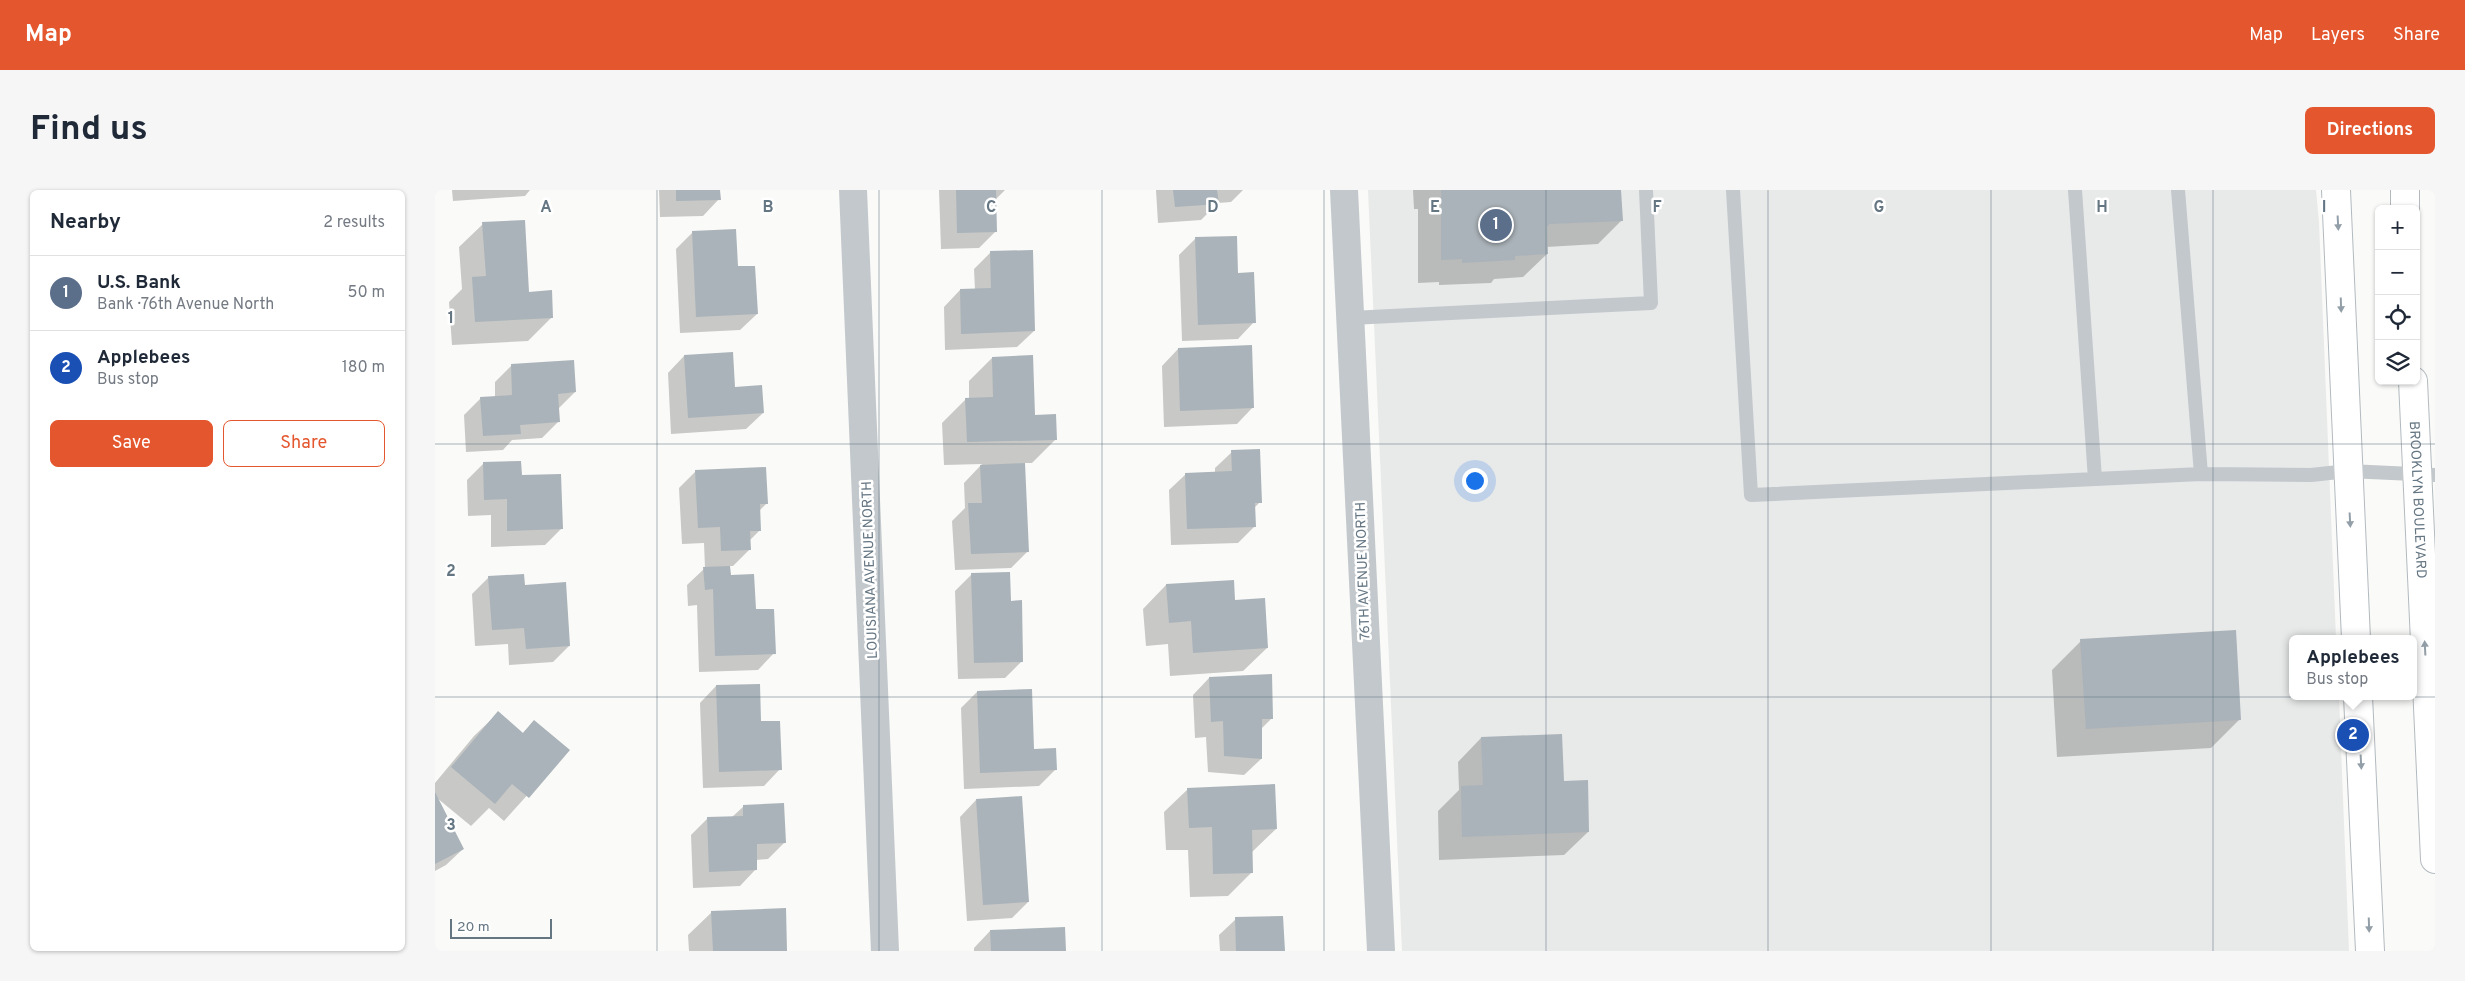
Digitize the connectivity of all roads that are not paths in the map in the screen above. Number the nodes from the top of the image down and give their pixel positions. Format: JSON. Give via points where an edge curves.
{"nodes":[{"id":1,"x":853,"y":190,"type":"edge"},
{"id":2,"x":1344,"y":190,"type":"edge"},
{"id":3,"x":1647,"y":190,"type":"edge"},
{"id":4,"x":1733,"y":190,"type":"edge"},
{"id":5,"x":2075,"y":190,"type":"edge"},
{"id":6,"x":2178,"y":190,"type":"edge"},
{"id":7,"x":2336,"y":190,"type":"edge"},
{"id":8,"x":2405,"y":190,"type":"edge"},
{"id":9,"x":2405,"y":205,"type":"edge"},
{"id":10,"x":1351,"y":318,"type":"junction"},
{"id":11,"x":2414,"y":385,"type":"edge"},
{"id":12,"x":2348,"y":471,"type":"junction"},
{"id":13,"x":2201,"y":474,"type":"junction"},
{"id":14,"x":2426,"y":474,"type":"edge"},
{"id":15,"x":2095,"y":479,"type":"junction"},
{"id":16,"x":2356,"y":635,"type":"edge"},
{"id":17,"x":2359,"y":700,"type":"edge"},
{"id":18,"x":2435,"y":859,"type":"edge"},
{"id":19,"x":885,"y":951,"type":"edge"},
{"id":20,"x":1381,"y":951,"type":"edge"},
{"id":21,"x":2370,"y":951,"type":"edge"}],
"edges":[{"from":1,"to":19,"type":"street","name":"LOUISIANA AVENUE NORTH"},
{"from":2,"to":10,"type":"street","name":"76TH AVENUE NORTH"},
{"from":3,"to":10,"type":"lane","via":[[1651,303]]},
{"from":4,"to":15,"type":"lane","via":[[1751,494]]},
{"from":5,"to":15,"type":"lane"},
{"from":6,"to":13,"type":"lane"},
{"from":7,"to":12,"type":"main road","one_way":true},
{"from":8,"to":9,"type":"main road"},
{"from":10,"to":20,"type":"street","name":"76TH AVENUE NORTH"},
{"from":11,"to":14,"type":"main road","name":"BROOKLYN BOULEVARD"},
{"from":12,"to":13,"type":"lane","via":[[2311,475]]},
{"from":12,"to":14,"type":"lane"},
{"from":12,"to":16,"type":"main road","one_way":true},
{"from":13,"to":15,"type":"lane"},
{"from":18,"to":14,"type":"main road","name":"BROOKLYN BOULEVARD","one_way":true},
{"from":17,"to":21,"type":"main road","one_way":true}]}
